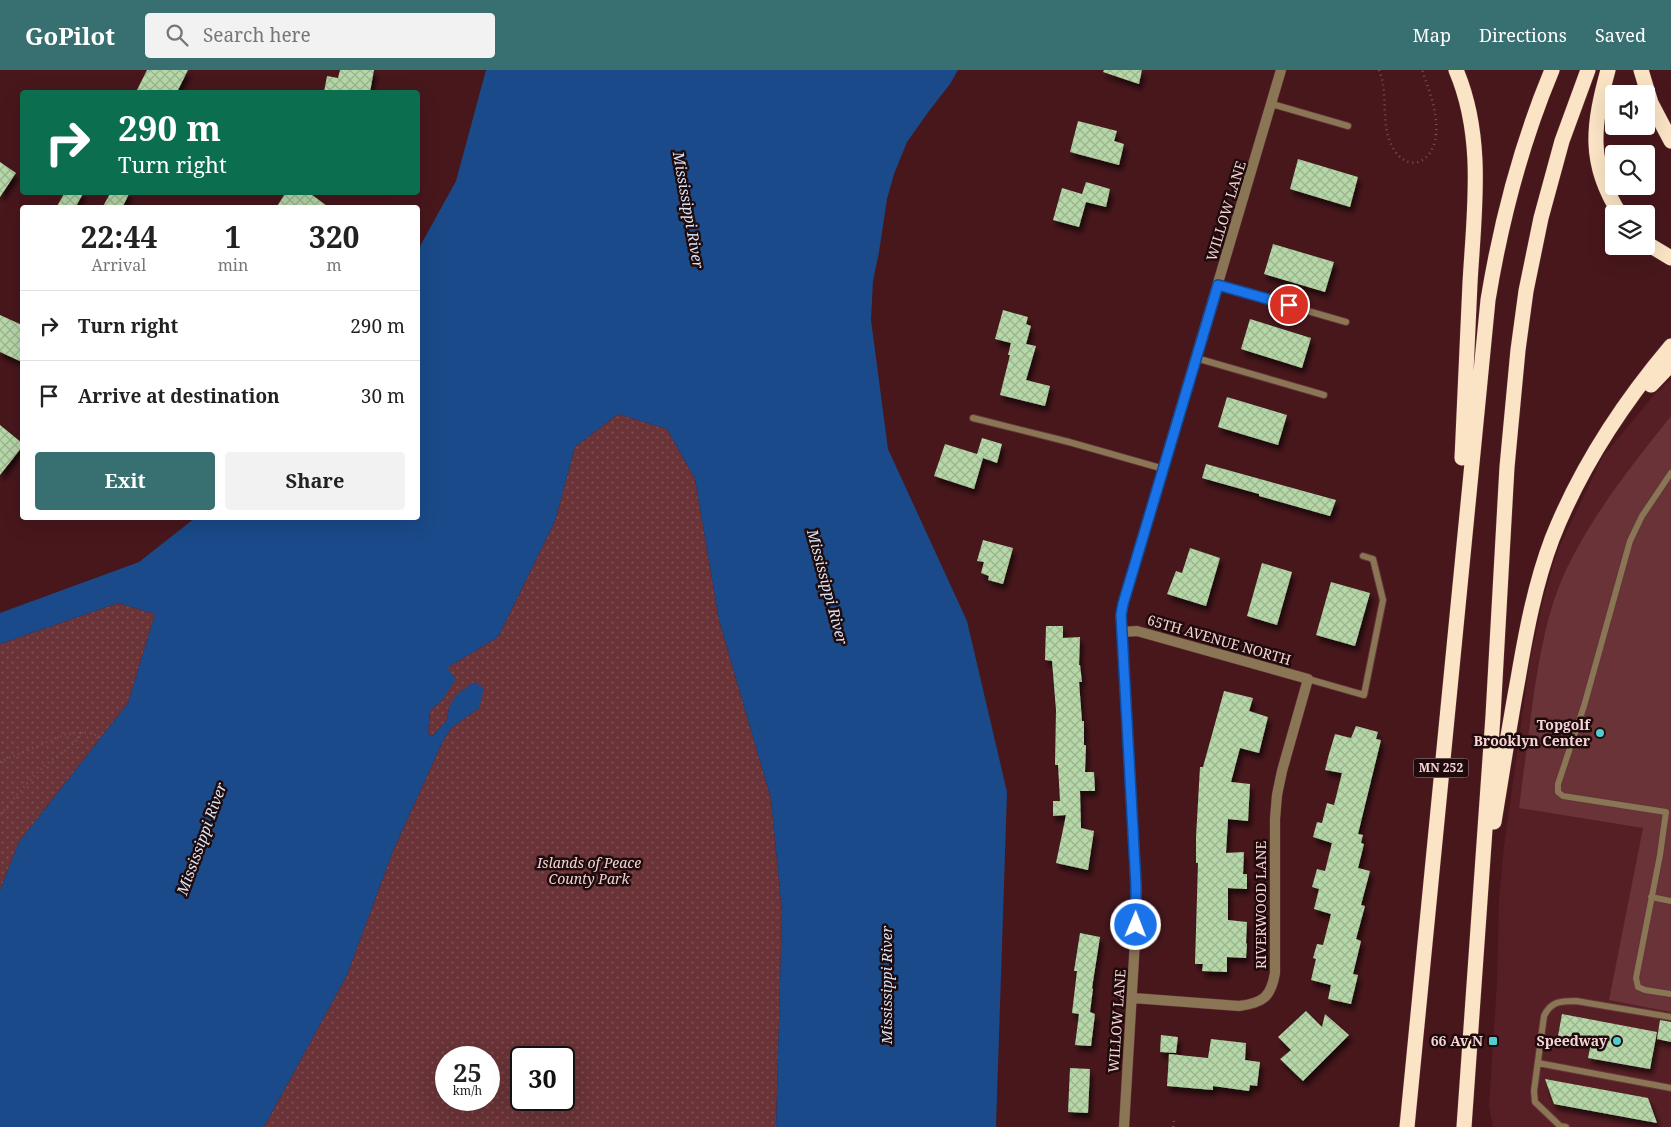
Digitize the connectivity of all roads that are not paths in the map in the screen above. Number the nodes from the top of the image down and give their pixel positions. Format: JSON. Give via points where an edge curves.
{"nodes":[{"id":1,"x":1281,"y":70,"type":"edge"},
{"id":2,"x":1456,"y":70,"type":"edge"},
{"id":3,"x":1552,"y":70,"type":"edge"},
{"id":4,"x":1588,"y":70,"type":"edge"},
{"id":5,"x":1608,"y":70,"type":"edge"},
{"id":6,"x":1641,"y":70,"type":"edge"},
{"id":7,"x":1272,"y":104,"type":"junction"},
{"id":8,"x":1348,"y":126,"type":"dead end"},
{"id":9,"x":1671,"y":141,"type":"edge"},
{"id":10,"x":1615,"y":205,"type":"edge"},
{"id":11,"x":1655,"y":249,"type":"edge"},
{"id":12,"x":1671,"y":258,"type":"edge"},
{"id":13,"x":1218,"y":285,"type":"junction"},
{"id":14,"x":1346,"y":322,"type":"dead end"},
{"id":15,"x":1671,"y":346,"type":"edge"},
{"id":16,"x":1196,"y":358,"type":"junction"},
{"id":17,"x":1671,"y":364,"type":"edge"},
{"id":18,"x":1324,"y":395,"type":"dead end"},
{"id":19,"x":972,"y":418,"type":"dead end"},
{"id":20,"x":1590,"y":460,"type":"junction"},
{"id":21,"x":1164,"y":469,"type":"junction"},
{"id":22,"x":1671,"y":473,"type":"edge"},
{"id":23,"x":1363,"y":556,"type":"dead end"},
{"id":24,"x":1455,"y":629,"type":"junction"},
{"id":25,"x":1122,"y":632,"type":"junction"},
{"id":26,"x":1308,"y":679,"type":"junction"},
{"id":27,"x":1651,"y":897,"type":"junction"},
{"id":28,"x":1671,"y":901,"type":"edge"},
{"id":29,"x":1479,"y":922,"type":"junction"},
{"id":30,"x":1671,"y":994,"type":"edge"},
{"id":31,"x":1133,"y":998,"type":"junction"},
{"id":32,"x":1671,"y":1017,"type":"edge"},
{"id":33,"x":1538,"y":1063,"type":"junction"},
{"id":34,"x":1671,"y":1088,"type":"edge"},
{"id":35,"x":1124,"y":1127,"type":"edge"},
{"id":36,"x":1407,"y":1127,"type":"edge"},
{"id":37,"x":1464,"y":1127,"type":"edge"},
{"id":38,"x":1566,"y":1127,"type":"edge"}],
"edges":[{"from":1,"to":7,"type":"street","name":"WILLOW LANE"},
{"from":2,"to":24,"type":"highway","via":[[1470,119],[1476,196]]},
{"from":3,"to":24,"type":"highway","via":[[1517,167],[1494,262]]},
{"from":4,"to":29,"type":"highway","via":[[1562,141],[1547,195],[1534,245],[1522,316],[1507,477]]},
{"from":5,"to":10,"type":"highway","via":[[1597,123],[1596,156]]},
{"from":6,"to":9,"type":"highway","via":[[1651,103]]},
{"from":7,"to":8,"type":"lane"},
{"from":7,"to":13,"type":"street","name":"WILLOW LANE"},
{"from":11,"to":12,"type":"highway"},
{"from":13,"to":14,"type":"lane"},
{"from":13,"to":16,"type":"street","name":"WILLOW LANE"},
{"from":15,"to":20,"type":"highway","via":[[1620,410]]},
{"from":16,"to":18,"type":"lane"},
{"from":16,"to":21,"type":"street","name":"WILLOW LANE"},
{"from":17,"to":20,"type":"highway","via":[[1627,412]]},
{"from":19,"to":21,"type":"lane"},
{"from":20,"to":29,"type":"highway","via":[[1570,496],[1552,540],[1534,599]]},
{"from":21,"to":25,"type":"street","name":"WILLOW LANE","via":[[1123,604]]},
{"from":22,"to":27,"type":"lane","via":[[1642,516],[1630,541],[1584,706],[1558,784],[1558,792],[1563,796],[1666,812]]},
{"from":23,"to":26,"type":"lane","via":[[1373,559],[1383,600],[1364,695]]},
{"from":24,"to":36,"type":"highway","number":"MN 252"},
{"from":25,"to":26,"type":"street","name":"65TH AVENUE NORTH","via":[[1137,631]]},
{"from":25,"to":31,"type":"street","name":"WILLOW LANE","via":[[1137,906]]},
{"from":26,"to":31,"type":"street","name":"RIVERWOOD LANE","via":[[1277,795],[1273,988],[1264,999],[1253,1005],[1239,1006]]},
{"from":27,"to":28,"type":"lane"},
{"from":27,"to":30,"type":"lane","via":[[1636,978],[1638,987]]},
{"from":29,"to":37,"type":"highway"},
{"from":31,"to":35,"type":"street","name":"WILLOW LANE"},
{"from":32,"to":33,"type":"lane","via":[[1562,1001],[1548,1007],[1544,1016]]},
{"from":33,"to":34,"type":"lane"},
{"from":33,"to":38,"type":"lane","via":[[1535,1102],[1560,1126]]}]}
